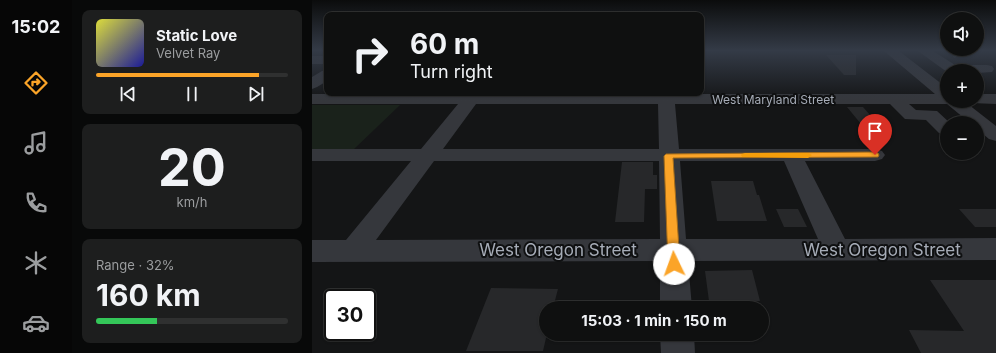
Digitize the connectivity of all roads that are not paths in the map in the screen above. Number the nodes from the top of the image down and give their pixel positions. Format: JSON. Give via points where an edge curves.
{"nodes":[{"id":1,"x":910,"y":67,"type":"edge"},
{"id":2,"x":950,"y":67,"type":"edge"},
{"id":3,"x":992,"y":69,"type":"edge"},
{"id":4,"x":324,"y":76,"type":"edge"},
{"id":5,"x":312,"y":84,"type":"edge"},
{"id":6,"x":908,"y":84,"type":"dead end"},
{"id":7,"x":931,"y":84,"type":"junction"},
{"id":8,"x":940,"y":92,"type":"edge"},
{"id":9,"x":474,"y":96,"type":"edge"},
{"id":10,"x":666,"y":96,"type":"edge"},
{"id":11,"x":940,"y":98,"type":"edge"},
{"id":12,"x":996,"y":98,"type":"edge"},
{"id":13,"x":312,"y":99,"type":"edge"},
{"id":14,"x":894,"y":99,"type":"junction"},
{"id":15,"x":984,"y":99,"type":"edge"},
{"id":16,"x":962,"y":108,"type":"edge"},
{"id":17,"x":972,"y":116,"type":"edge"},
{"id":18,"x":984,"y":121,"type":"edge"},
{"id":19,"x":996,"y":121,"type":"edge"},
{"id":20,"x":940,"y":123,"type":"edge"},
{"id":21,"x":984,"y":126,"type":"edge"},
{"id":22,"x":996,"y":135,"type":"edge"},
{"id":23,"x":312,"y":155,"type":"edge"},
{"id":24,"x":792,"y":155,"type":"junction"},
{"id":25,"x":875,"y":155,"type":"dead end"},
{"id":26,"x":427,"y":156,"type":"junction"},
{"id":27,"x":669,"y":156,"type":"junction"},
{"id":28,"x":996,"y":249,"type":"edge"},
{"id":29,"x":673,"y":250,"type":"junction"},
{"id":30,"x":837,"y":250,"type":"junction"},
{"id":31,"x":312,"y":251,"type":"edge"},
{"id":32,"x":353,"y":251,"type":"junction"},
{"id":33,"x":676,"y":301,"type":"edge"},
{"id":34,"x":677,"y":341,"type":"edge"},
{"id":35,"x":678,"y":353,"type":"edge"}],
"edges":[{"from":1,"to":7,"type":"street"},
{"from":2,"to":3,"type":"street"},
{"from":4,"to":5,"type":"street"},
{"from":6,"to":7,"type":"street"},
{"from":7,"to":8,"type":"street"},
{"from":9,"to":10,"type":"street","name":"West Maryland Street"},
{"from":9,"to":13,"type":"street","name":"West Maryland Street"},
{"from":9,"to":26,"type":"street"},
{"from":10,"to":14,"type":"street","name":"West Maryland Street"},
{"from":10,"to":27,"type":"street"},
{"from":11,"to":14,"type":"street","name":"West Maryland Street"},
{"from":12,"to":15,"type":"street"},
{"from":14,"to":20,"type":"street","via":[[909,121],[931,115]]},
{"from":16,"to":17,"type":"street"},
{"from":18,"to":19,"type":"street"},
{"from":21,"to":22,"type":"street"},
{"from":23,"to":26,"type":"street"},
{"from":24,"to":25,"type":"street"},
{"from":24,"to":27,"type":"street"},
{"from":24,"to":30,"type":"street"},
{"from":26,"to":27,"type":"street"},
{"from":26,"to":32,"type":"street"},
{"from":27,"to":29,"type":"street"},
{"from":28,"to":30,"type":"street","name":"West Oregon Street"},
{"from":29,"to":30,"type":"street","name":"West Oregon Street"},
{"from":29,"to":32,"type":"street","name":"West Oregon Street"},
{"from":29,"to":33,"type":"street"},
{"from":31,"to":32,"type":"street","name":"West Oregon Street"},
{"from":34,"to":35,"type":"street"}]}
